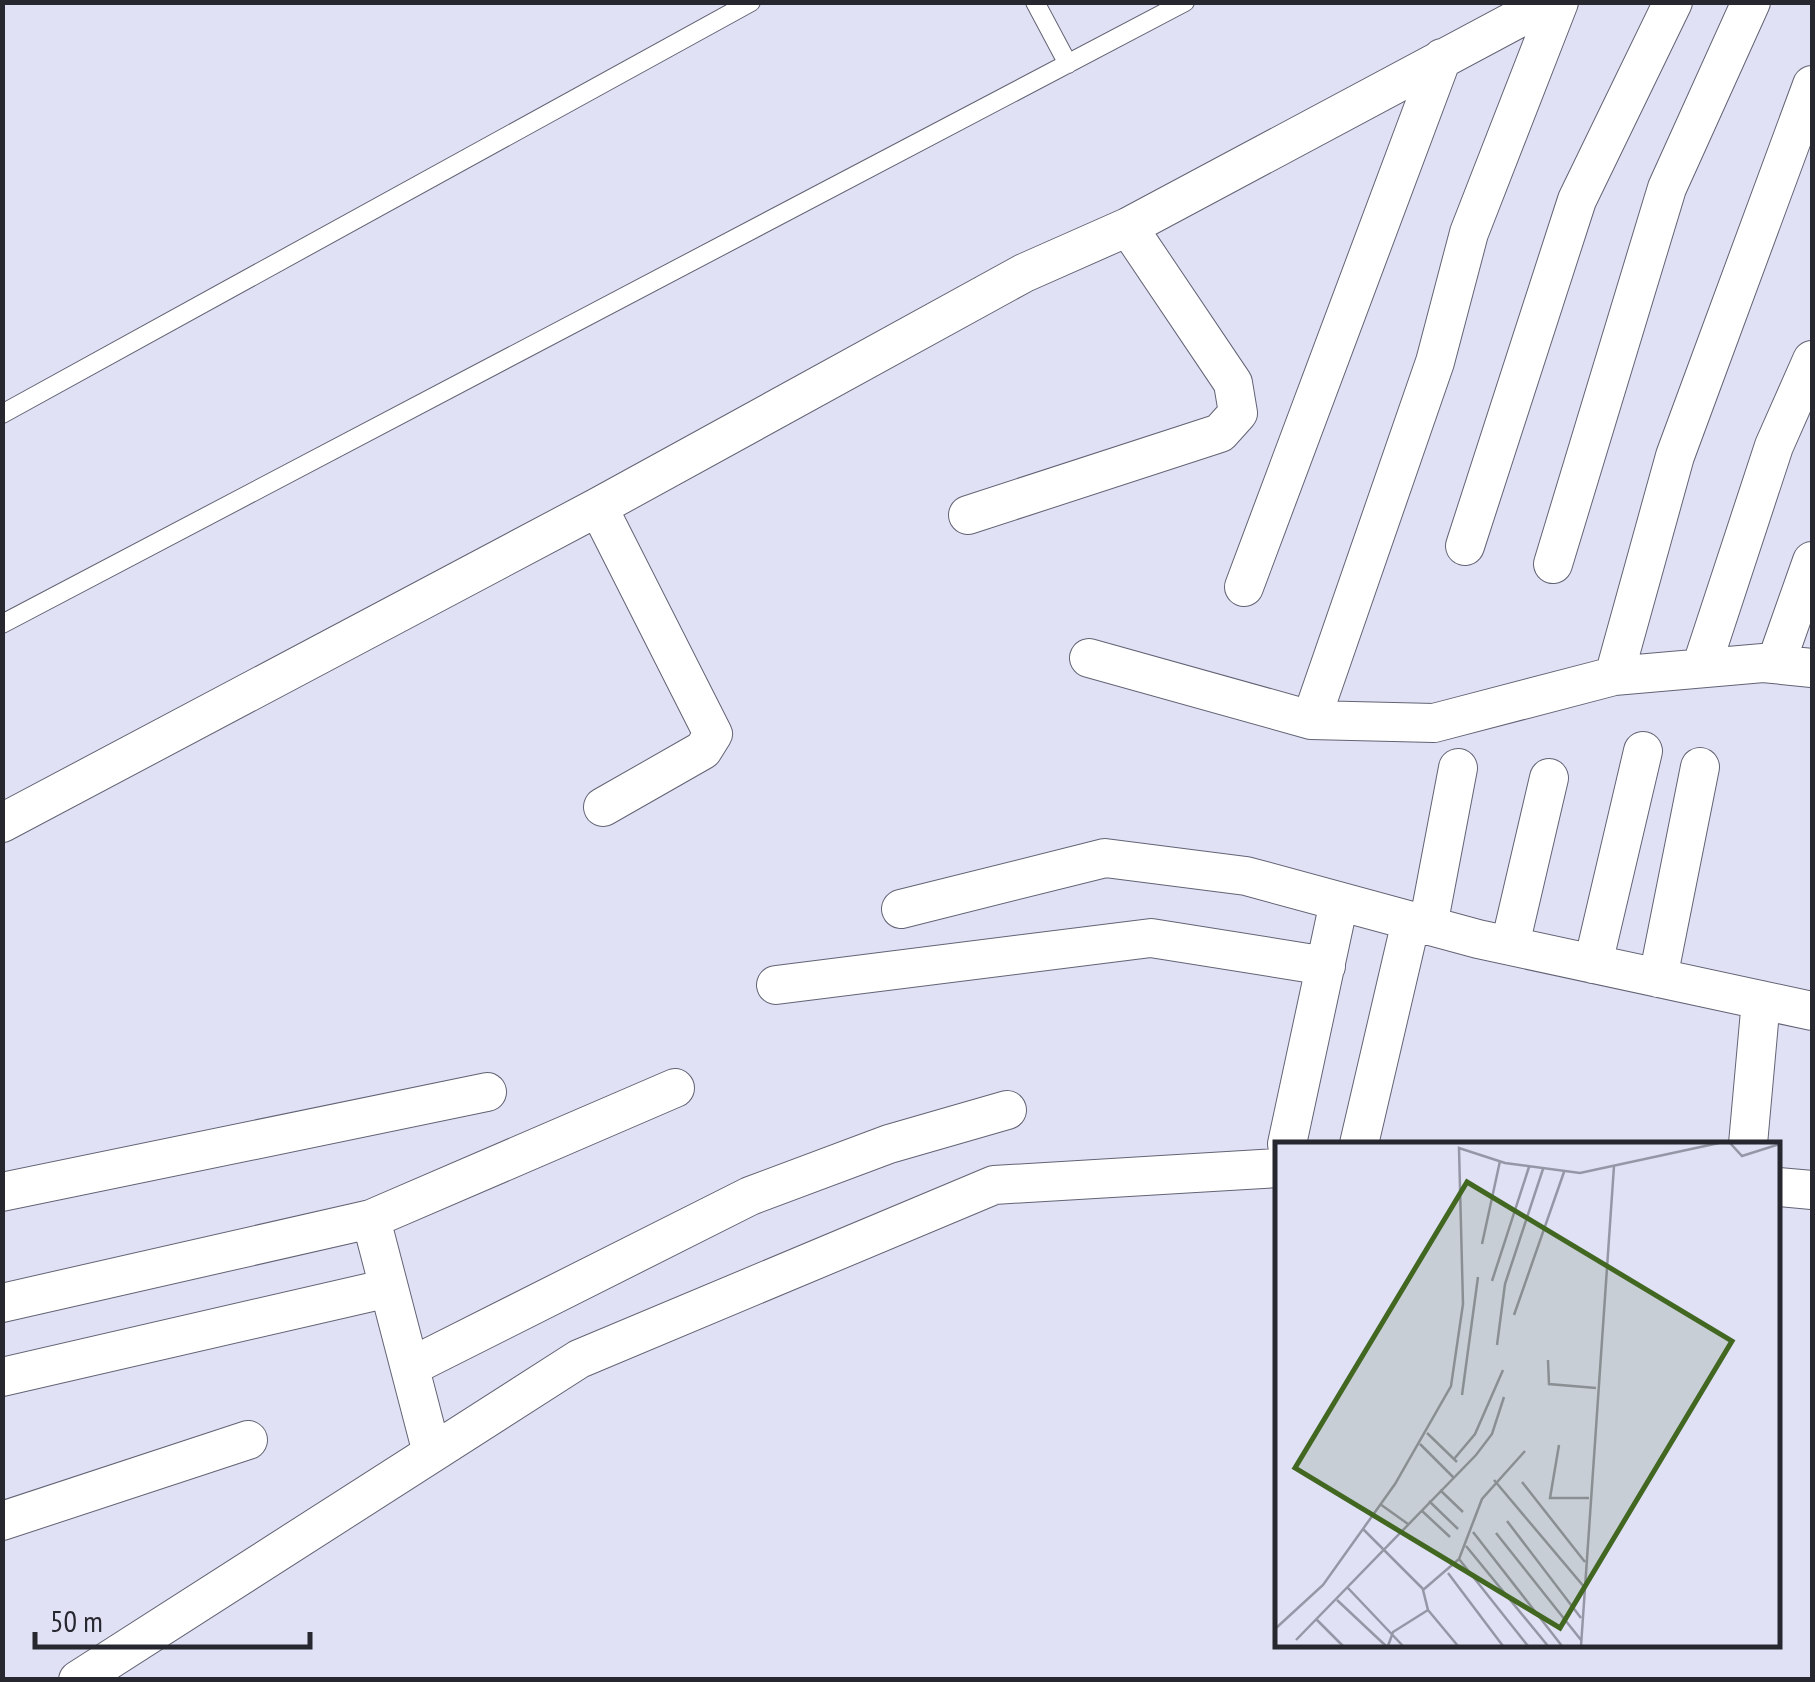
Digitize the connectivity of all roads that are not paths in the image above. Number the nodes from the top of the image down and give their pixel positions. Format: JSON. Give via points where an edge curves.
{"nodes":[{"id":1,"x":751,"y":2,"type":"edge"},
{"id":2,"x":1035,"y":2,"type":"edge"},
{"id":3,"x":1185,"y":2,"type":"edge"},
{"id":4,"x":1549,"y":2,"type":"edge"},
{"id":5,"x":1559,"y":2,"type":"edge"},
{"id":6,"x":1673,"y":2,"type":"edge"},
{"id":7,"x":1751,"y":2,"type":"edge"},
{"id":8,"x":1442,"y":58,"type":"junction"},
{"id":9,"x":1068,"y":64,"type":"junction"},
{"id":10,"x":1812,"y":84,"type":"edge"},
{"id":11,"x":1128,"y":227,"type":"junction"},
{"id":12,"x":1812,"y":360,"type":"edge"},
{"id":13,"x":2,"y":414,"type":"edge"},
{"id":14,"x":598,"y":508,"type":"junction"},
{"id":15,"x":968,"y":515,"type":"dead end"},
{"id":16,"x":1465,"y":546,"type":"dead end"},
{"id":17,"x":1812,"y":561,"type":"edge"},
{"id":18,"x":1552,"y":564,"type":"dead end"},
{"id":19,"x":1244,"y":586,"type":"dead end"},
{"id":20,"x":2,"y":624,"type":"edge"},
{"id":21,"x":1089,"y":658,"type":"dead end"},
{"id":22,"x":1794,"y":666,"type":"edge"},
{"id":23,"x":1701,"y":668,"type":"junction"},
{"id":24,"x":1614,"y":676,"type":"junction"},
{"id":25,"x":1311,"y":720,"type":"junction"},
{"id":26,"x":1643,"y":751,"type":"dead end"},
{"id":27,"x":1700,"y":767,"type":"dead end"},
{"id":28,"x":1458,"y":768,"type":"dead end"},
{"id":29,"x":1549,"y":778,"type":"dead end"},
{"id":30,"x":602,"y":807,"type":"dead end"},
{"id":31,"x":2,"y":823,"type":"edge"},
{"id":32,"x":1339,"y":902,"type":"junction"},
{"id":33,"x":901,"y":909,"type":"dead end"},
{"id":34,"x":1420,"y":924,"type":"junction"},
{"id":35,"x":1510,"y":945,"type":"junction"},
{"id":36,"x":1594,"y":964,"type":"junction"},
{"id":37,"x":1326,"y":966,"type":"junction"},
{"id":38,"x":1658,"y":978,"type":"junction"},
{"id":39,"x":776,"y":985,"type":"dead end"},
{"id":40,"x":1761,"y":1000,"type":"junction"},
{"id":41,"x":1812,"y":1011,"type":"edge"},
{"id":42,"x":676,"y":1088,"type":"dead end"},
{"id":43,"x":487,"y":1092,"type":"dead end"},
{"id":44,"x":1008,"y":1110,"type":"dead end"},
{"id":45,"x":1287,"y":1142,"type":"edge"},
{"id":46,"x":1359,"y":1142,"type":"edge"},
{"id":47,"x":1748,"y":1142,"type":"edge"},
{"id":48,"x":1275,"y":1168,"type":"edge"},
{"id":49,"x":1780,"y":1187,"type":"edge"},
{"id":50,"x":1812,"y":1190,"type":"edge"},
{"id":51,"x":2,"y":1192,"type":"edge"},
{"id":52,"x":371,"y":1219,"type":"junction"},
{"id":53,"x":390,"y":1288,"type":"junction"},
{"id":54,"x":2,"y":1303,"type":"edge"},
{"id":55,"x":410,"y":1367,"type":"junction"},
{"id":56,"x":2,"y":1378,"type":"edge"},
{"id":57,"x":248,"y":1440,"type":"dead end"},
{"id":58,"x":432,"y":1453,"type":"junction"},
{"id":59,"x":2,"y":1521,"type":"edge"},
{"id":60,"x":78,"y":1680,"type":"edge"}],
"edges":[{"from":1,"to":13,"type":"lane"},
{"from":2,"to":9,"type":"lane"},
{"from":3,"to":9,"type":"lane"},
{"from":4,"to":8,"type":"street"},
{"from":5,"to":25,"type":"street","via":[[1469,233],[1435,362]]},
{"from":6,"to":16,"type":"street","via":[[1577,200]]},
{"from":7,"to":18,"type":"street","via":[[1667,188]]},
{"from":8,"to":11,"type":"street"},
{"from":8,"to":19,"type":"street"},
{"from":9,"to":20,"type":"lane"},
{"from":10,"to":24,"type":"street","via":[[1675,456]]},
{"from":11,"to":14,"type":"street","via":[[1024,273]]},
{"from":11,"to":15,"type":"street","via":[[1234,383],[1238,412],[1220,433]]},
{"from":12,"to":23,"type":"street","via":[[1774,446]]},
{"from":14,"to":30,"type":"street","via":[[713,734],[703,750]]},
{"from":14,"to":31,"type":"street"},
{"from":17,"to":22,"type":"street"},
{"from":21,"to":25,"type":"street"},
{"from":22,"to":23,"type":"street"},
{"from":23,"to":24,"type":"street"},
{"from":24,"to":25,"type":"street","via":[[1434,723]]},
{"from":26,"to":36,"type":"street"},
{"from":27,"to":38,"type":"street"},
{"from":28,"to":34,"type":"street"},
{"from":29,"to":35,"type":"street"},
{"from":32,"to":33,"type":"street","via":[[1246,876],[1104,858]]},
{"from":32,"to":34,"type":"street"},
{"from":32,"to":37,"type":"street"},
{"from":34,"to":35,"type":"street"},
{"from":34,"to":46,"type":"street"},
{"from":35,"to":36,"type":"street"},
{"from":36,"to":38,"type":"street"},
{"from":37,"to":39,"type":"street","via":[[1151,938]]},
{"from":37,"to":45,"type":"street"},
{"from":38,"to":40,"type":"street"},
{"from":40,"to":41,"type":"street"},
{"from":40,"to":47,"type":"street"},
{"from":42,"to":52,"type":"street"},
{"from":43,"to":51,"type":"street"},
{"from":44,"to":55,"type":"street","via":[[889,1144],[761,1192]]},
{"from":48,"to":58,"type":"street","via":[[994,1184],[579,1359]]},
{"from":49,"to":50,"type":"street"},
{"from":52,"to":53,"type":"street"},
{"from":52,"to":54,"type":"street"},
{"from":53,"to":55,"type":"street"},
{"from":53,"to":56,"type":"street"},
{"from":55,"to":58,"type":"street"},
{"from":57,"to":59,"type":"street"},
{"from":58,"to":60,"type":"street"}]}
